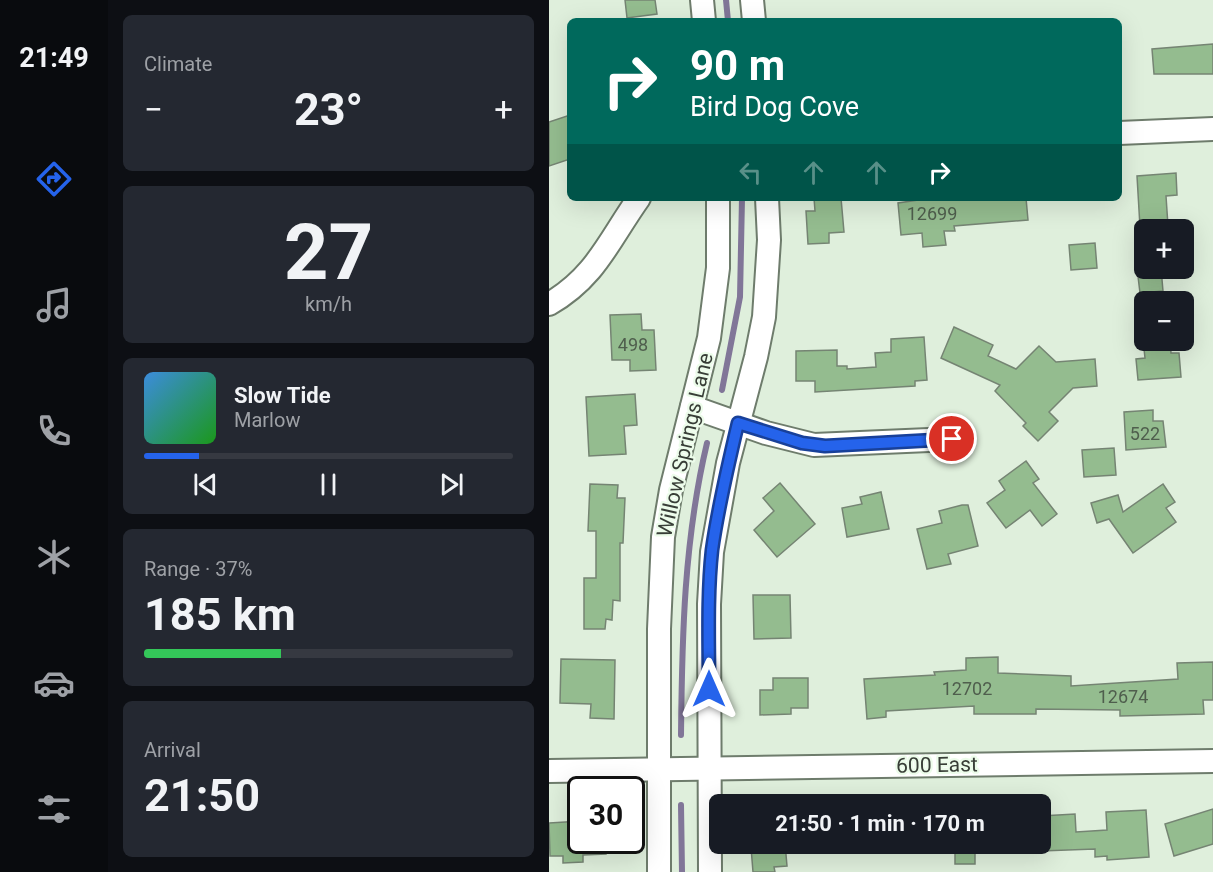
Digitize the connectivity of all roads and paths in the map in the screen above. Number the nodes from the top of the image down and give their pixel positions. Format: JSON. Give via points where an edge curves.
{"nodes":[{"id":1,"x":702,"y":0,"type":"edge"},
{"id":2,"x":752,"y":0,"type":"edge"},
{"id":3,"x":704,"y":18,"type":"edge"},
{"id":4,"x":754,"y":18,"type":"edge"},
{"id":5,"x":1213,"y":129,"type":"edge"},
{"id":6,"x":1122,"y":133,"type":"edge"},
{"id":7,"x":637,"y":201,"type":"edge"},
{"id":8,"x":718,"y":201,"type":"edge"},
{"id":9,"x":767,"y":201,"type":"edge"},
{"id":10,"x":549,"y":304,"type":"edge"},
{"id":11,"x":692,"y":407,"type":"junction"},
{"id":12,"x":738,"y":423,"type":"junction"},
{"id":13,"x":952,"y":439,"type":"dead end"},
{"id":14,"x":1213,"y":762,"type":"edge"},
{"id":15,"x":661,"y":768,"type":"junction"},
{"id":16,"x":710,"y":768,"type":"junction"},
{"id":17,"x":549,"y":771,"type":"edge"},
{"id":18,"x":659,"y":872,"type":"edge"},
{"id":19,"x":710,"y":872,"type":"edge"}],
"edges":[{"from":1,"to":3,"type":"street"},
{"from":2,"to":4,"type":"street"},
{"from":5,"to":6,"type":"street"},
{"from":7,"to":10,"type":"street","via":[[584,279]]},
{"from":8,"to":11,"type":"street","name":"Willow Springs Lane","via":[[714,308]]},
{"from":9,"to":12,"type":"street","via":[[764,317]]},
{"from":11,"to":12,"type":"street"},
{"from":11,"to":15,"type":"street","name":"Willow Springs Lane","via":[[663,537],[659,629]]},
{"from":12,"to":13,"type":"street","via":[[825,446]]},
{"from":12,"to":16,"type":"street","via":[[712,552]]},
{"from":14,"to":16,"type":"street","name":"600 East"},
{"from":15,"to":16,"type":"street","name":"600 East"},
{"from":15,"to":17,"type":"street","name":"600 East"},
{"from":15,"to":18,"type":"street","name":"Willow Springs Lane"},
{"from":16,"to":19,"type":"street"}]}
